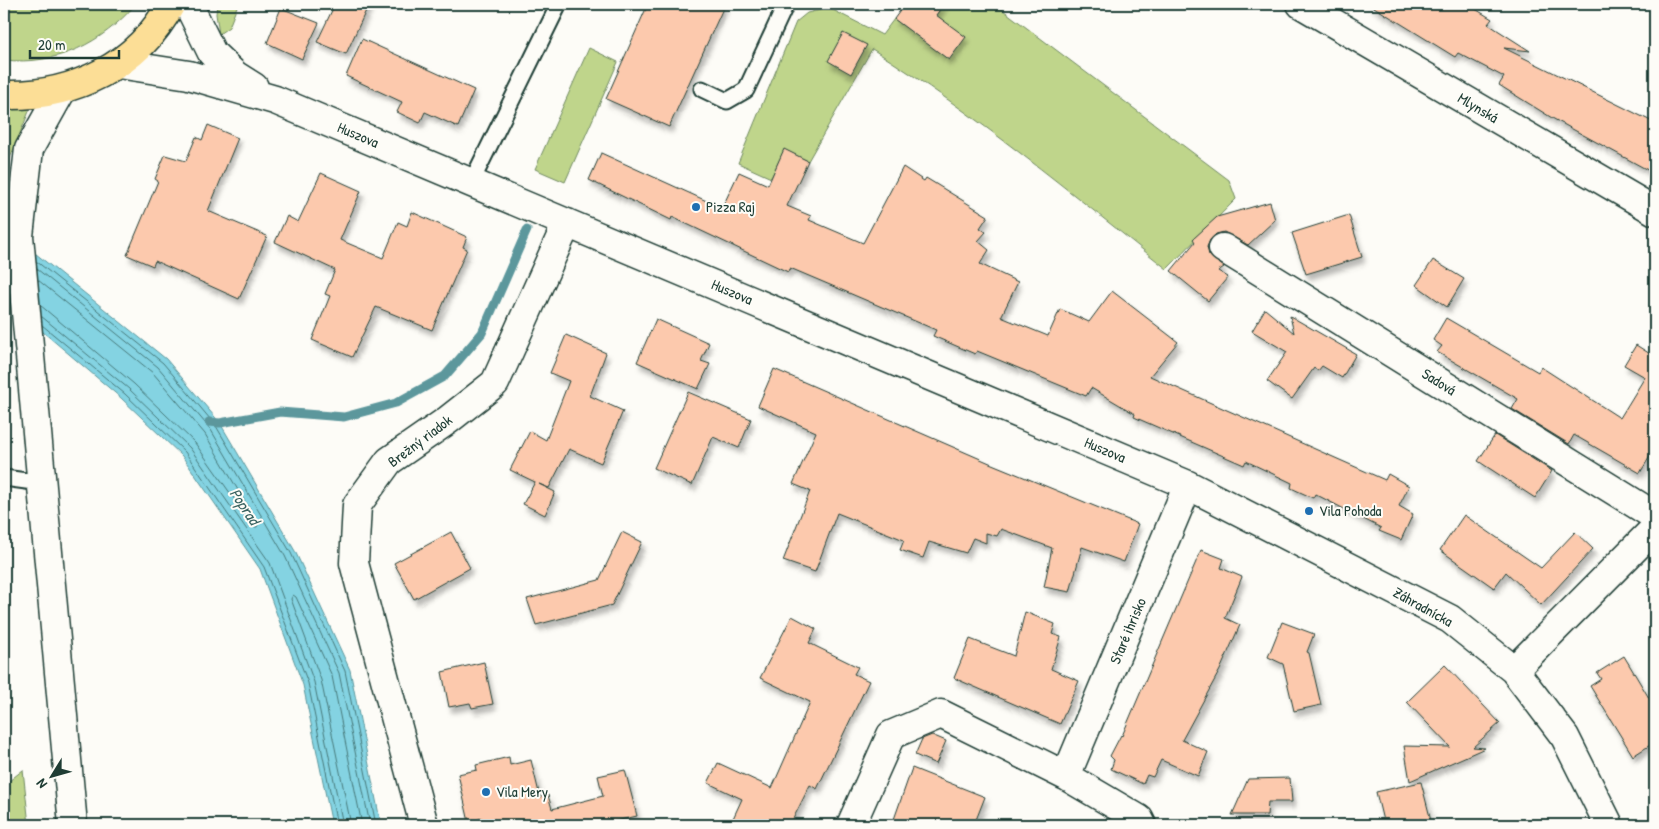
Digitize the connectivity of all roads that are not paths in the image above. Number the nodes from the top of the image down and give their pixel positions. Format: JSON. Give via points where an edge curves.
{"nodes":[{"id":1,"x":171,"y":4,"type":"edge"},
{"id":2,"x":188,"y":4,"type":"edge"},
{"id":3,"x":559,"y":4,"type":"edge"},
{"id":4,"x":786,"y":4,"type":"edge"},
{"id":5,"x":1301,"y":4,"type":"edge"},
{"id":6,"x":118,"y":64,"type":"junction"},
{"id":7,"x":702,"y":89,"type":"dead end"},
{"id":8,"x":62,"y":90,"type":"junction"},
{"id":9,"x":4,"y":95,"type":"edge"},
{"id":10,"x":275,"y":100,"type":"junction"},
{"id":11,"x":471,"y":183,"type":"junction"},
{"id":12,"x":4,"y":202,"type":"edge"},
{"id":13,"x":1655,"y":211,"type":"edge"},
{"id":14,"x":568,"y":223,"type":"junction"},
{"id":15,"x":19,"y":236,"type":"junction"},
{"id":16,"x":1223,"y":248,"type":"dead end"},
{"id":17,"x":4,"y":478,"type":"edge"},
{"id":18,"x":42,"y":483,"type":"junction"},
{"id":19,"x":1188,"y":485,"type":"junction"},
{"id":20,"x":1655,"y":516,"type":"edge"},
{"id":21,"x":1655,"y":528,"type":"edge"},
{"id":22,"x":1514,"y":670,"type":"junction"},
{"id":23,"x":1066,"y":776,"type":"junction"},
{"id":24,"x":68,"y":786,"type":"junction"},
{"id":25,"x":62,"y":825,"type":"edge"},
{"id":26,"x":73,"y":825,"type":"edge"},
{"id":27,"x":424,"y":825,"type":"edge"},
{"id":28,"x":851,"y":825,"type":"edge"},
{"id":29,"x":1142,"y":825,"type":"edge"},
{"id":30,"x":1609,"y":825,"type":"edge"}],
"edges":[{"from":1,"to":6,"type":"main road","via":[[143,42]]},
{"from":2,"to":10,"type":"street","name":"Huszova","via":[[212,53],[235,75]]},
{"from":3,"to":11,"type":"lane"},
{"from":4,"to":7,"type":"lane","via":[[746,90],[727,101]]},
{"from":5,"to":13,"type":"street","name":"Mlynská"},
{"from":6,"to":8,"type":"main road","via":[[101,75]]},
{"from":6,"to":10,"type":"street","name":"Huszova","via":[[189,75]]},
{"from":8,"to":9,"type":"main road"},
{"from":8,"to":15,"type":"street","via":[[29,149]]},
{"from":10,"to":11,"type":"street","name":"Huszova"},
{"from":11,"to":14,"type":"street","name":"Huszova"},
{"from":12,"to":15,"type":"street"},
{"from":14,"to":19,"type":"street","name":"Huszova"},
{"from":14,"to":27,"type":"street","name":"Brežný riadok","via":[[495,383],[388,461],[357,505],[354,563]]},
{"from":15,"to":18,"type":"street"},
{"from":16,"to":20,"type":"street","name":"Sadová"},
{"from":17,"to":18,"type":"lane"},
{"from":18,"to":24,"type":"street"},
{"from":19,"to":22,"type":"street","name":"Záhradnícka","via":[[1450,620]]},
{"from":19,"to":23,"type":"street","name":"Staré ihrisko"},
{"from":21,"to":22,"type":"street"},
{"from":22,"to":30,"type":"street","name":"Záhradnícka","via":[[1565,737]]},
{"from":23,"to":28,"type":"street","via":[[941,714],[891,735]]},
{"from":23,"to":29,"type":"street","via":[[1139,819]]},
{"from":24,"to":25,"type":"street"},
{"from":24,"to":26,"type":"street"}]}
